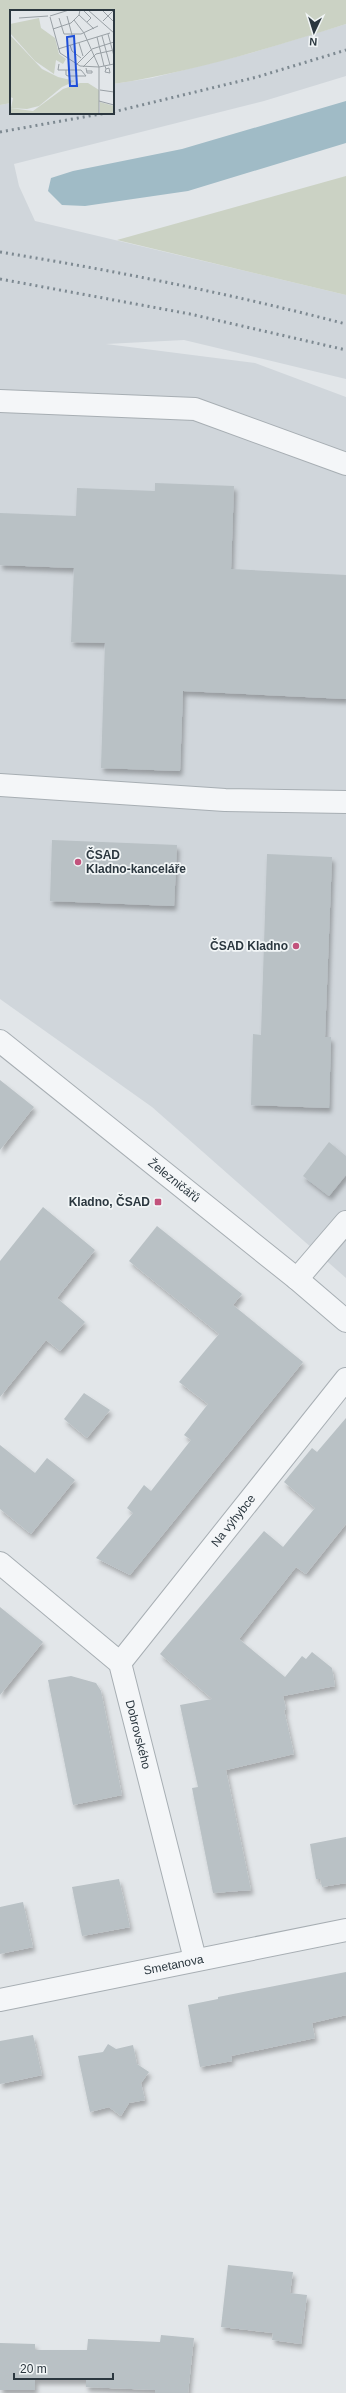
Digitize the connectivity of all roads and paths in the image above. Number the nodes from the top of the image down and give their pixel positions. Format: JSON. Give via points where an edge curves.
{"nodes":[{"id":1,"x":0,"y":401,"type":"edge"},
{"id":2,"x":346,"y":464,"type":"edge"},
{"id":3,"x":0,"y":785,"type":"edge"},
{"id":4,"x":346,"y":802,"type":"edge"},
{"id":5,"x":0,"y":1041,"type":"edge"},
{"id":6,"x":346,"y":1222,"type":"edge"},
{"id":7,"x":297,"y":1279,"type":"junction"},
{"id":8,"x":346,"y":1321,"type":"edge"},
{"id":9,"x":346,"y":1379,"type":"edge"},
{"id":10,"x":0,"y":1563,"type":"edge"},
{"id":11,"x":120,"y":1663,"type":"junction"},
{"id":12,"x":346,"y":1930,"type":"edge"},
{"id":13,"x":195,"y":1959,"type":"junction"},
{"id":14,"x":0,"y":2000,"type":"edge"}],
"edges":[{"from":1,"to":2,"type":"street","via":[[195,409]]},
{"from":3,"to":4,"type":"street","via":[[225,800]]},
{"from":5,"to":7,"type":"street","name":"Železničářů"},
{"from":6,"to":7,"type":"street"},
{"from":7,"to":8,"type":"street","name":"Železničářů"},
{"from":9,"to":11,"type":"street","name":"Na výhybce"},
{"from":10,"to":11,"type":"street"},
{"from":11,"to":13,"type":"street","name":"Dobrovského"},
{"from":12,"to":13,"type":"street","name":"Smetanova"},
{"from":13,"to":14,"type":"street","name":"Smetanova"}]}
